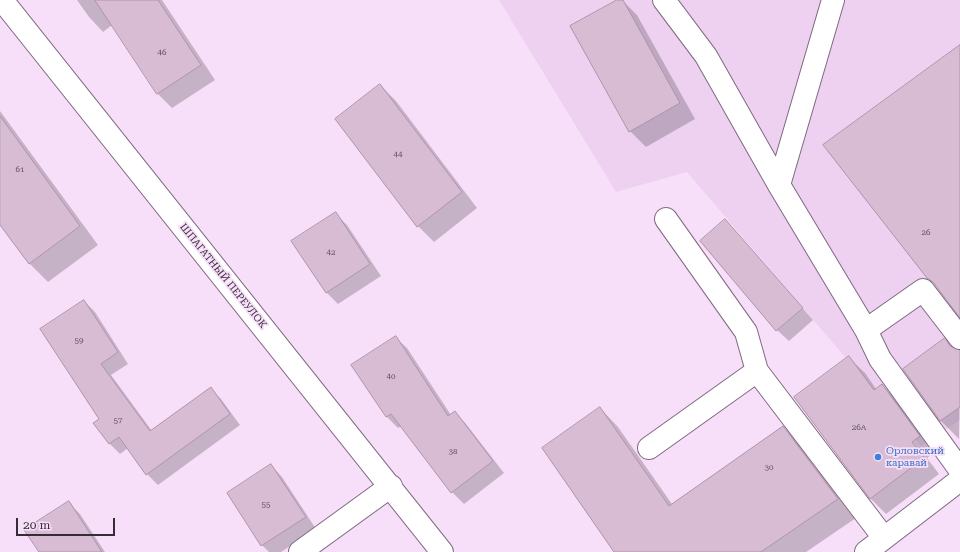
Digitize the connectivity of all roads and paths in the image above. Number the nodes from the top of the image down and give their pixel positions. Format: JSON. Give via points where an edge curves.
{"nodes":[{"id":1,"x":2,"y":0,"type":"edge"},
{"id":2,"x":664,"y":0,"type":"edge"},
{"id":3,"x":833,"y":0,"type":"edge"},
{"id":4,"x":779,"y":185,"type":"junction"},
{"id":5,"x":666,"y":219,"type":"dead end"},
{"id":6,"x":866,"y":330,"type":"junction"},
{"id":7,"x":960,"y":338,"type":"edge"},
{"id":8,"x":757,"y":371,"type":"junction"},
{"id":9,"x":649,"y":448,"type":"dead end"},
{"id":10,"x":960,"y":470,"type":"edge"},
{"id":11,"x":960,"y":480,"type":"edge"},
{"id":12,"x":391,"y":486,"type":"junction"},
{"id":13,"x":884,"y":538,"type":"junction"},
{"id":14,"x":300,"y":552,"type":"edge"},
{"id":15,"x":442,"y":552,"type":"edge"},
{"id":16,"x":866,"y":552,"type":"edge"}],
"edges":[{"from":1,"to":12,"type":"street","name":"ШПАГАТНЫЙ ПЕРЕУЛОК"},
{"from":2,"to":4,"type":"street","via":[[706,56]]},
{"from":3,"to":4,"type":"street"},
{"from":4,"to":6,"type":"street"},
{"from":5,"to":8,"type":"street","via":[[746,332]]},
{"from":6,"to":7,"type":"street","via":[[923,290]]},
{"from":6,"to":10,"type":"street","via":[[880,359]]},
{"from":8,"to":9,"type":"street"},
{"from":8,"to":13,"type":"street"},
{"from":11,"to":13,"type":"street"},
{"from":12,"to":14,"type":"street"},
{"from":12,"to":15,"type":"street","name":"ШПАГАТНЫЙ ПЕРЕУЛОК"},
{"from":13,"to":16,"type":"street"}]}
